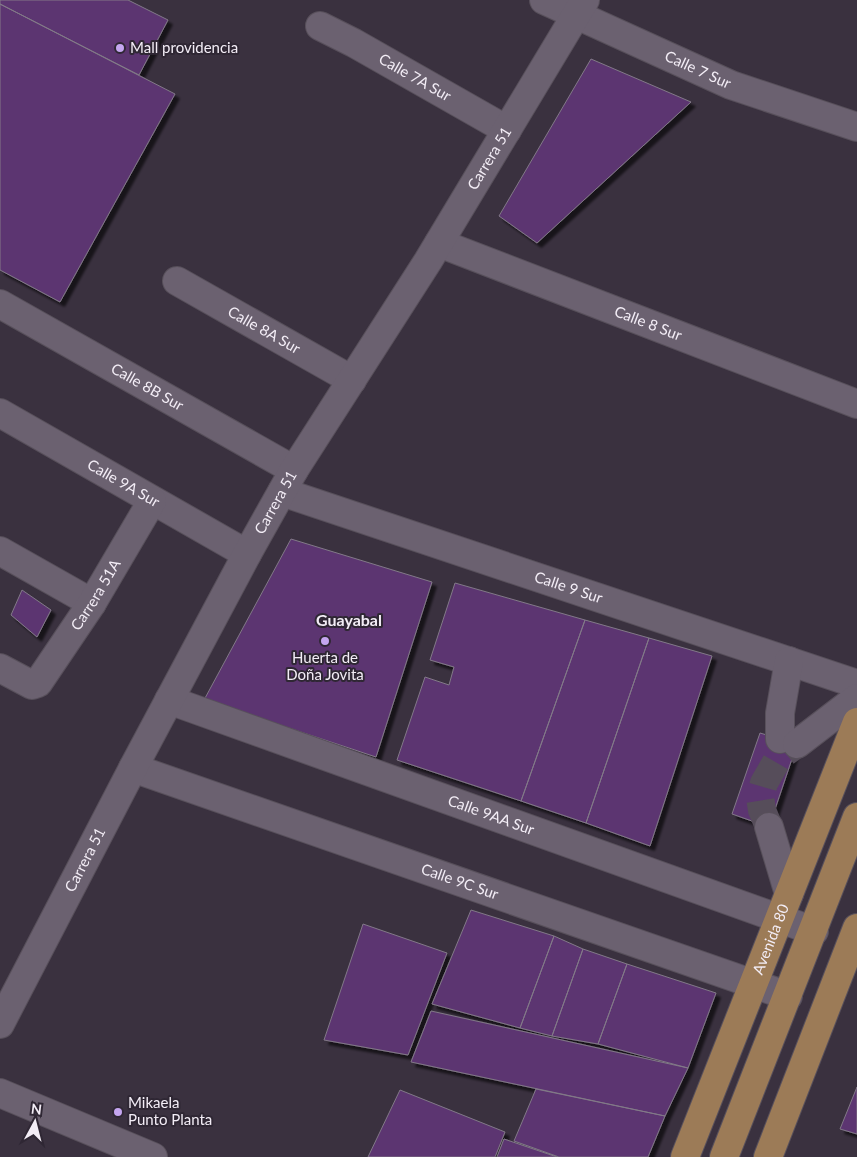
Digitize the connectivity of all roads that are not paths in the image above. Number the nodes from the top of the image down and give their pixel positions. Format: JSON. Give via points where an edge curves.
{"nodes":[{"id":1,"x":544,"y":0,"type":"edge"},
{"id":2,"x":580,"y":8,"type":"edge"},
{"id":3,"x":320,"y":26,"type":"dead end"},
{"id":4,"x":857,"y":127,"type":"edge"},
{"id":5,"x":507,"y":130,"type":"junction"},
{"id":6,"x":439,"y":243,"type":"junction"},
{"id":7,"x":177,"y":281,"type":"dead end"},
{"id":8,"x":0,"y":304,"type":"edge"},
{"id":9,"x":352,"y":380,"type":"junction"},
{"id":10,"x":857,"y":404,"type":"edge"},
{"id":11,"x":0,"y":413,"type":"edge"},
{"id":12,"x":288,"y":481,"type":"junction"},
{"id":13,"x":152,"y":501,"type":"junction"},
{"id":14,"x":0,"y":551,"type":"edge"},
{"id":15,"x":247,"y":554,"type":"junction"},
{"id":16,"x":92,"y":603,"type":"junction"},
{"id":17,"x":789,"y":661,"type":"junction"},
{"id":18,"x":0,"y":668,"type":"edge"},
{"id":19,"x":857,"y":684,"type":"edge"},
{"id":20,"x":857,"y":698,"type":"edge"},
{"id":21,"x":170,"y":700,"type":"junction"},
{"id":22,"x":857,"y":722,"type":"edge"},
{"id":23,"x":133,"y":768,"type":"junction"},
{"id":24,"x":857,"y":817,"type":"edge"},
{"id":25,"x":769,"y":827,"type":"tunnel mouth"},
{"id":26,"x":790,"y":894,"type":"junction"},
{"id":27,"x":780,"y":919,"type":"junction"},
{"id":28,"x":857,"y":928,"type":"edge"},
{"id":29,"x":814,"y":932,"type":"junction"},
{"id":30,"x":754,"y":984,"type":"junction"},
{"id":31,"x":788,"y":996,"type":"junction"},
{"id":32,"x":0,"y":1024,"type":"edge"},
{"id":33,"x":0,"y":1093,"type":"edge"},
{"id":34,"x":153,"y":1157,"type":"edge"},
{"id":35,"x":685,"y":1157,"type":"edge"},
{"id":36,"x":724,"y":1157,"type":"edge"},
{"id":37,"x":768,"y":1157,"type":"edge"}],
"edges":[{"from":1,"to":2,"type":"street","name":"Calle 7 Sur"},
{"from":2,"to":4,"type":"street","name":"Calle 7 Sur","via":[[731,85]]},
{"from":2,"to":5,"type":"street","name":"Carrera 51"},
{"from":3,"to":5,"type":"street","name":"Calle 7A Sur"},
{"from":5,"to":6,"type":"street","name":"Carrera 51"},
{"from":6,"to":9,"type":"street","name":"Carrera 51"},
{"from":6,"to":10,"type":"street","name":"Calle 8 Sur"},
{"from":7,"to":9,"type":"street","name":"Calle 8A Sur"},
{"from":8,"to":12,"type":"street","name":"Calle 8B Sur"},
{"from":9,"to":12,"type":"street","name":"Carrera 51"},
{"from":11,"to":13,"type":"street","name":"Calle 9A Sur"},
{"from":12,"to":15,"type":"street","name":"Carrera 51"},
{"from":12,"to":17,"type":"street","name":"Calle 9 Sur"},
{"from":13,"to":15,"type":"street","name":"Calle 9A Sur"},
{"from":13,"to":16,"type":"street","name":"Carrera 51A"},
{"from":14,"to":16,"type":"street"},
{"from":15,"to":21,"type":"street","name":"Carrera 51"},
{"from":16,"to":18,"type":"street","name":"Carrera 51A","via":[[34,686]]},
{"from":17,"to":19,"type":"street","name":"Calle 9 Sur"},
{"from":17,"to":20,"type":"street","via":[[780,713],[788,742]]},
{"from":21,"to":23,"type":"street","name":"Carrera 51"},
{"from":21,"to":27,"type":"street","name":"Calle 9AA Sur"},
{"from":22,"to":26,"type":"main road","name":"Avenida 80"},
{"from":23,"to":30,"type":"street","name":"Calle 9C Sur"},
{"from":23,"to":32,"type":"street","name":"Carrera 51"},
{"from":24,"to":29,"type":"main road"},
{"from":25,"to":26,"type":"street"},
{"from":26,"to":27,"type":"main road","name":"Avenida 80"},
{"from":27,"to":29,"type":"street","name":"Calle 9AA Sur"},
{"from":27,"to":30,"type":"main road","name":"Avenida 80"},
{"from":28,"to":37,"type":"main road"},
{"from":29,"to":31,"type":"main road"},
{"from":30,"to":31,"type":"street","name":"Calle 9C Sur"},
{"from":30,"to":35,"type":"main road","name":"Avenida 80"},
{"from":31,"to":36,"type":"main road"},
{"from":33,"to":34,"type":"street"}]}
